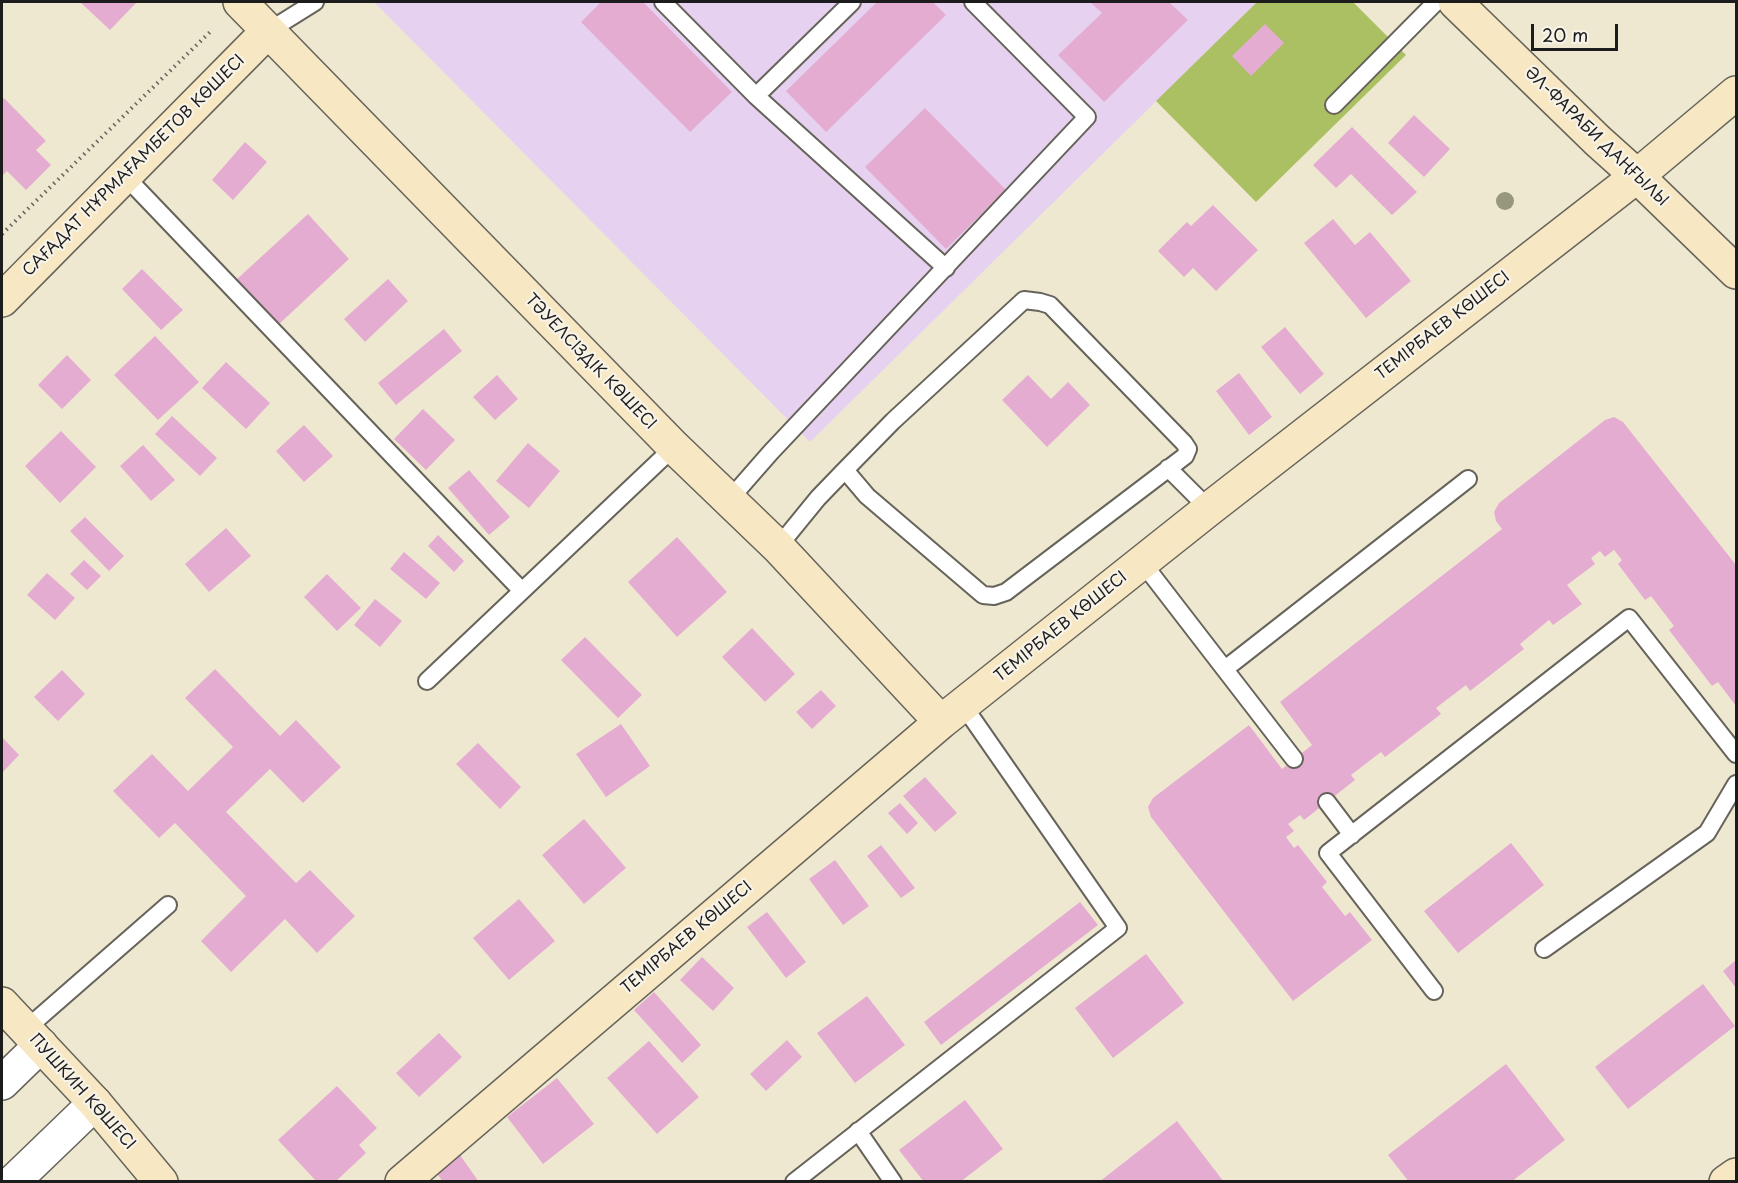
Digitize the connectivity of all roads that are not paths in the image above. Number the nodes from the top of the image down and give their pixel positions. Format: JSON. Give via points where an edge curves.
{"nodes":[{"id":1,"x":240,"y":2,"type":"edge"},
{"id":2,"x":315,"y":2,"type":"edge"},
{"id":3,"x":663,"y":2,"type":"edge"},
{"id":4,"x":852,"y":2,"type":"edge"},
{"id":5,"x":974,"y":2,"type":"edge"},
{"id":6,"x":1436,"y":2,"type":"edge"},
{"id":7,"x":1455,"y":2,"type":"edge"},
{"id":8,"x":267,"y":32,"type":"junction"},
{"id":9,"x":1737,"y":93,"type":"edge"},
{"id":10,"x":756,"y":96,"type":"junction"},
{"id":11,"x":1334,"y":105,"type":"dead end"},
{"id":12,"x":124,"y":175,"type":"junction"},
{"id":13,"x":1637,"y":176,"type":"junction"},
{"id":14,"x":946,"y":268,"type":"junction"},
{"id":15,"x":1737,"y":272,"type":"edge"},
{"id":16,"x":2,"y":300,"type":"edge"},
{"id":17,"x":674,"y":447,"type":"junction"},
{"id":18,"x":1168,"y":468,"type":"junction"},
{"id":19,"x":845,"y":470,"type":"junction"},
{"id":20,"x":1468,"y":480,"type":"dead end"},
{"id":21,"x":729,"y":500,"type":"junction"},
{"id":22,"x":1209,"y":509,"type":"junction"},
{"id":23,"x":777,"y":547,"type":"junction"},
{"id":24,"x":1142,"y":562,"type":"junction"},
{"id":25,"x":522,"y":591,"type":"junction"},
{"id":26,"x":1225,"y":669,"type":"junction"},
{"id":27,"x":427,"y":681,"type":"dead end"},
{"id":28,"x":952,"y":713,"type":"junction"},
{"id":29,"x":1737,"y":754,"type":"edge"},
{"id":30,"x":1294,"y":759,"type":"dead end"},
{"id":31,"x":1737,"y":784,"type":"edge"},
{"id":32,"x":1327,"y":802,"type":"dead end"},
{"id":33,"x":1352,"y":835,"type":"junction"},
{"id":34,"x":168,"y":905,"type":"dead end"},
{"id":35,"x":1544,"y":949,"type":"dead end"},
{"id":36,"x":1434,"y":991,"type":"dead end"},
{"id":37,"x":2,"y":1004,"type":"edge"},
{"id":38,"x":34,"y":1037,"type":"junction"},
{"id":39,"x":2,"y":1083,"type":"edge"},
{"id":40,"x":95,"y":1103,"type":"junction"},
{"id":41,"x":858,"y":1131,"type":"junction"},
{"id":42,"x":1737,"y":1175,"type":"edge"},
{"id":43,"x":13,"y":1182,"type":"edge"},
{"id":44,"x":161,"y":1182,"type":"edge"},
{"id":45,"x":402,"y":1182,"type":"edge"},
{"id":46,"x":794,"y":1182,"type":"edge"},
{"id":47,"x":893,"y":1182,"type":"edge"},
{"id":48,"x":1726,"y":1182,"type":"edge"}],
"edges":[{"from":1,"to":8,"type":"main road","name":"ТӘУЕЛСІЗДІК КӨШЕСІ"},
{"from":2,"to":8,"type":"lane"},
{"from":3,"to":10,"type":"lane"},
{"from":4,"to":10,"type":"lane"},
{"from":5,"to":14,"type":"lane","via":[[1087,117]]},
{"from":6,"to":11,"type":"lane"},
{"from":7,"to":13,"type":"main road","name":"ӘЛ-ФАРАБИ ДАҢҒЫЛЫ"},
{"from":8,"to":12,"type":"main road","name":"САҒАДАТ НҰРМАҒАМБЕТОВ КӨШЕСІ"},
{"from":8,"to":17,"type":"main road","name":"ТӘУЕЛСІЗДІК КӨШЕСІ"},
{"from":9,"to":13,"type":"main road","name":"ТЕМІРБАЕВ КӨШЕСІ"},
{"from":10,"to":14,"type":"lane"},
{"from":12,"to":16,"type":"main road","name":"САҒАДАТ НҰРМАҒАМБЕТОВ КӨШЕСІ"},
{"from":12,"to":25,"type":"lane"},
{"from":13,"to":15,"type":"main road","name":"ӘЛ-ФАРАБИ ДАҢҒЫЛЫ"},
{"from":13,"to":22,"type":"main road","name":"ТЕМІРБАЕВ КӨШЕСІ"},
{"from":14,"to":21,"type":"lane"},
{"from":17,"to":21,"type":"main road","name":"ТӘУЕЛСІЗДІК КӨШЕСІ"},
{"from":17,"to":25,"type":"lane"},
{"from":18,"to":19,"type":"lane","via":[[1006,592],[994,596],[983,595],[867,496]]},
{"from":18,"to":19,"type":"lane","via":[[1185,456],[1188,448],[1184,443],[1050,305],[1024,300]]},
{"from":18,"to":22,"type":"lane"},
{"from":19,"to":23,"type":"lane"},
{"from":20,"to":26,"type":"lane"},
{"from":21,"to":23,"type":"main road","name":"ТӘУЕЛСІЗДІК КӨШЕСІ"},
{"from":22,"to":24,"type":"main road","name":"ТЕМІРБАЕВ КӨШЕСІ"},
{"from":23,"to":28,"type":"main road","name":"ТӘУЕЛСІЗДІК КӨШЕСІ"},
{"from":24,"to":26,"type":"lane"},
{"from":24,"to":28,"type":"main road","name":"ТЕМІРБАЕВ КӨШЕСІ"},
{"from":25,"to":27,"type":"lane"},
{"from":26,"to":30,"type":"lane"},
{"from":28,"to":41,"type":"lane","via":[[1118,927]]},
{"from":28,"to":45,"type":"main road","name":"ТЕМІРБАЕВ КӨШЕСІ"},
{"from":29,"to":33,"type":"lane","via":[[1629,618]]},
{"from":31,"to":35,"type":"lane","via":[[1707,833]]},
{"from":32,"to":33,"type":"lane"},
{"from":33,"to":36,"type":"lane","via":[[1328,853]]},
{"from":34,"to":38,"type":"lane"},
{"from":37,"to":38,"type":"main road","name":"ПУШКИН КӨШЕСІ"},
{"from":38,"to":39,"type":"street"},
{"from":38,"to":40,"type":"main road","name":"ПУШКИН КӨШЕСІ"},
{"from":40,"to":43,"type":"street"},
{"from":40,"to":44,"type":"main road","name":"ПУШКИН КӨШЕСІ"},
{"from":41,"to":46,"type":"lane"},
{"from":41,"to":47,"type":"lane"},
{"from":42,"to":48,"type":"main road"}]}
